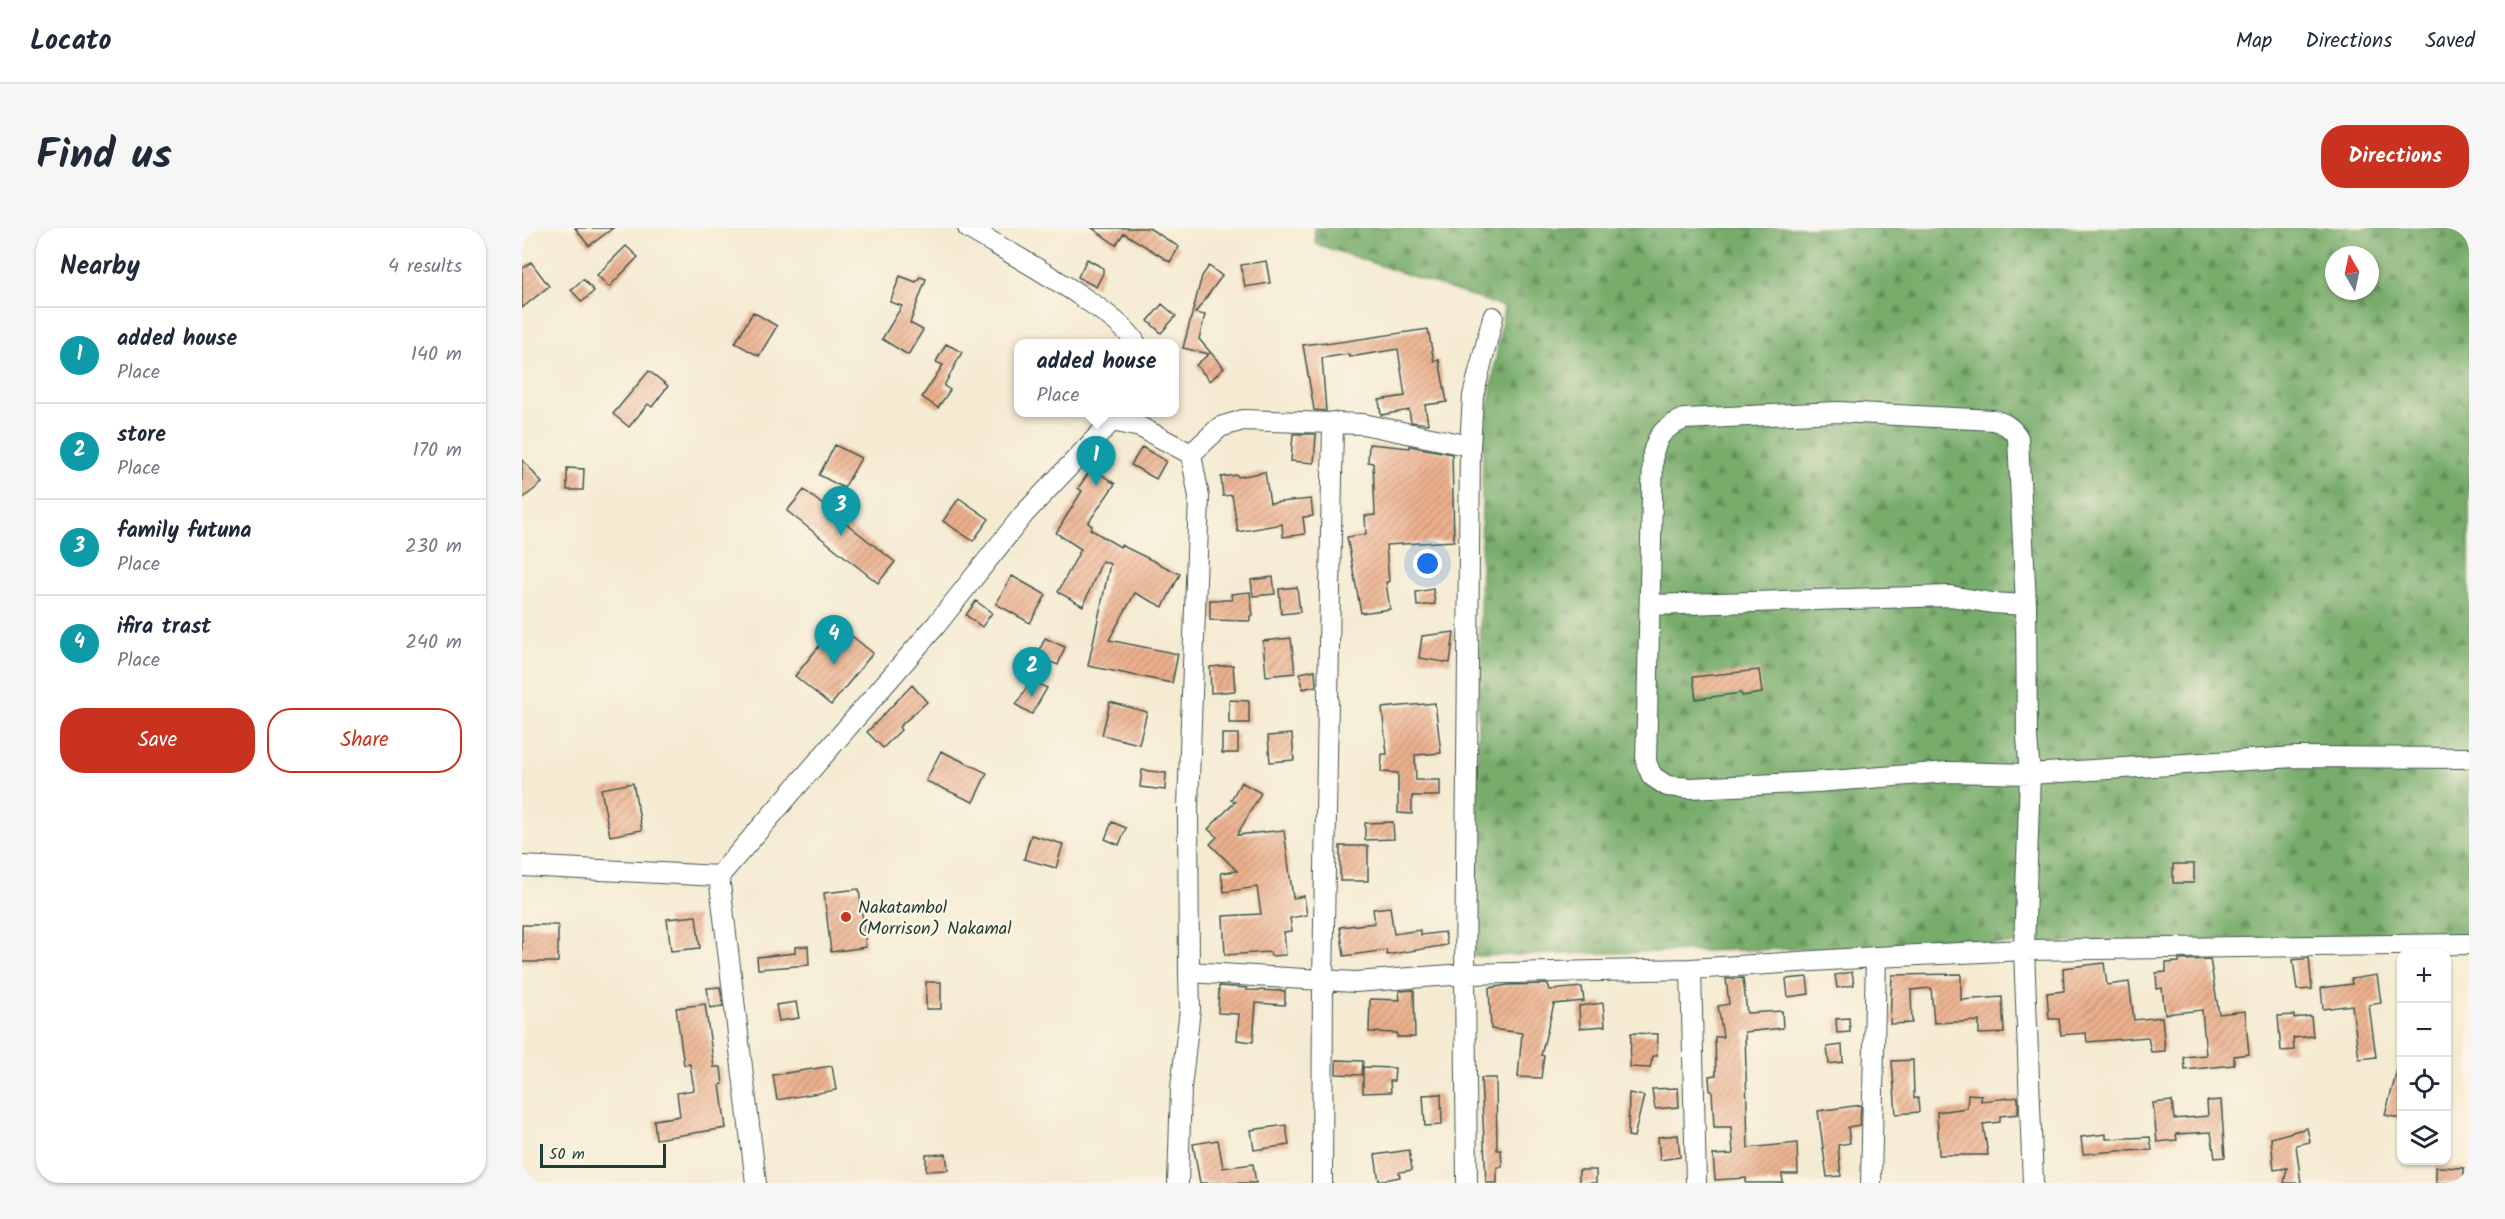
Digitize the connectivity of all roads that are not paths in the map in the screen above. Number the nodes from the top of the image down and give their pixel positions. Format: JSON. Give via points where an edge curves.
{"nodes":[{"id":1,"x":968,"y":228,"type":"edge"},
{"id":2,"x":1493,"y":317,"type":"dead end"},
{"id":3,"x":1134,"y":339,"type":"edge"},
{"id":4,"x":1115,"y":417,"type":"edge"},
{"id":5,"x":1333,"y":422,"type":"junction"},
{"id":6,"x":1470,"y":446,"type":"junction"},
{"id":7,"x":1191,"y":454,"type":"junction"},
{"id":8,"x":1650,"y":605,"type":"junction"},
{"id":9,"x":2026,"y":605,"type":"junction"},
{"id":10,"x":2469,"y":758,"type":"edge"},
{"id":11,"x":2030,"y":774,"type":"junction"},
{"id":12,"x":522,"y":866,"type":"edge"},
{"id":13,"x":719,"y":876,"type":"junction"},
{"id":14,"x":2469,"y":944,"type":"edge"},
{"id":15,"x":2024,"y":950,"type":"junction"},
{"id":16,"x":1876,"y":957,"type":"junction"},
{"id":17,"x":1691,"y":969,"type":"junction"},
{"id":18,"x":1189,"y":972,"type":"junction"},
{"id":19,"x":1465,"y":974,"type":"junction"},
{"id":20,"x":1323,"y":981,"type":"junction"},
{"id":21,"x":756,"y":1183,"type":"edge"},
{"id":22,"x":1178,"y":1183,"type":"edge"},
{"id":23,"x":1322,"y":1183,"type":"edge"},
{"id":24,"x":1467,"y":1183,"type":"edge"},
{"id":25,"x":1696,"y":1183,"type":"edge"},
{"id":26,"x":1871,"y":1183,"type":"edge"},
{"id":27,"x":2033,"y":1183,"type":"edge"}],
"edges":[{"from":1,"to":3,"type":"street","via":[[1105,312]]},
{"from":2,"to":6,"type":"street","via":[[1473,396]]},
{"from":4,"to":7,"type":"street"},
{"from":4,"to":13,"type":"street","via":[[1024,514],[936,625]]},
{"from":5,"to":6,"type":"street","via":[[1363,424]]},
{"from":5,"to":7,"type":"street","via":[[1243,420],[1220,427]]},
{"from":5,"to":20,"type":"street"},
{"from":6,"to":19,"type":"street"},
{"from":7,"to":18,"type":"street","via":[[1199,497],[1188,807]]},
{"from":8,"to":9,"type":"street","via":[[1950,596]]},
{"from":8,"to":9,"type":"street","via":[[1653,453],[1663,429],[1684,419],[1838,412],[1984,419],[2005,423],[2014,431],[2021,457]]},
{"from":8,"to":11,"type":"street","via":[[1646,762],[1652,776],[1666,786],[1817,782],[1948,772]]},
{"from":9,"to":11,"type":"street"},
{"from":10,"to":11,"type":"street","via":[[2296,757]]},
{"from":11,"to":15,"type":"street"},
{"from":12,"to":13,"type":"street"},
{"from":13,"to":21,"type":"street"},
{"from":14,"to":15,"type":"street"},
{"from":15,"to":16,"type":"street"},
{"from":15,"to":27,"type":"street"},
{"from":16,"to":17,"type":"street"},
{"from":16,"to":26,"type":"street"},
{"from":17,"to":19,"type":"street"},
{"from":17,"to":25,"type":"street"},
{"from":18,"to":20,"type":"street"},
{"from":18,"to":22,"type":"street"},
{"from":19,"to":20,"type":"street"},
{"from":19,"to":24,"type":"street"},
{"from":20,"to":23,"type":"street"}]}
